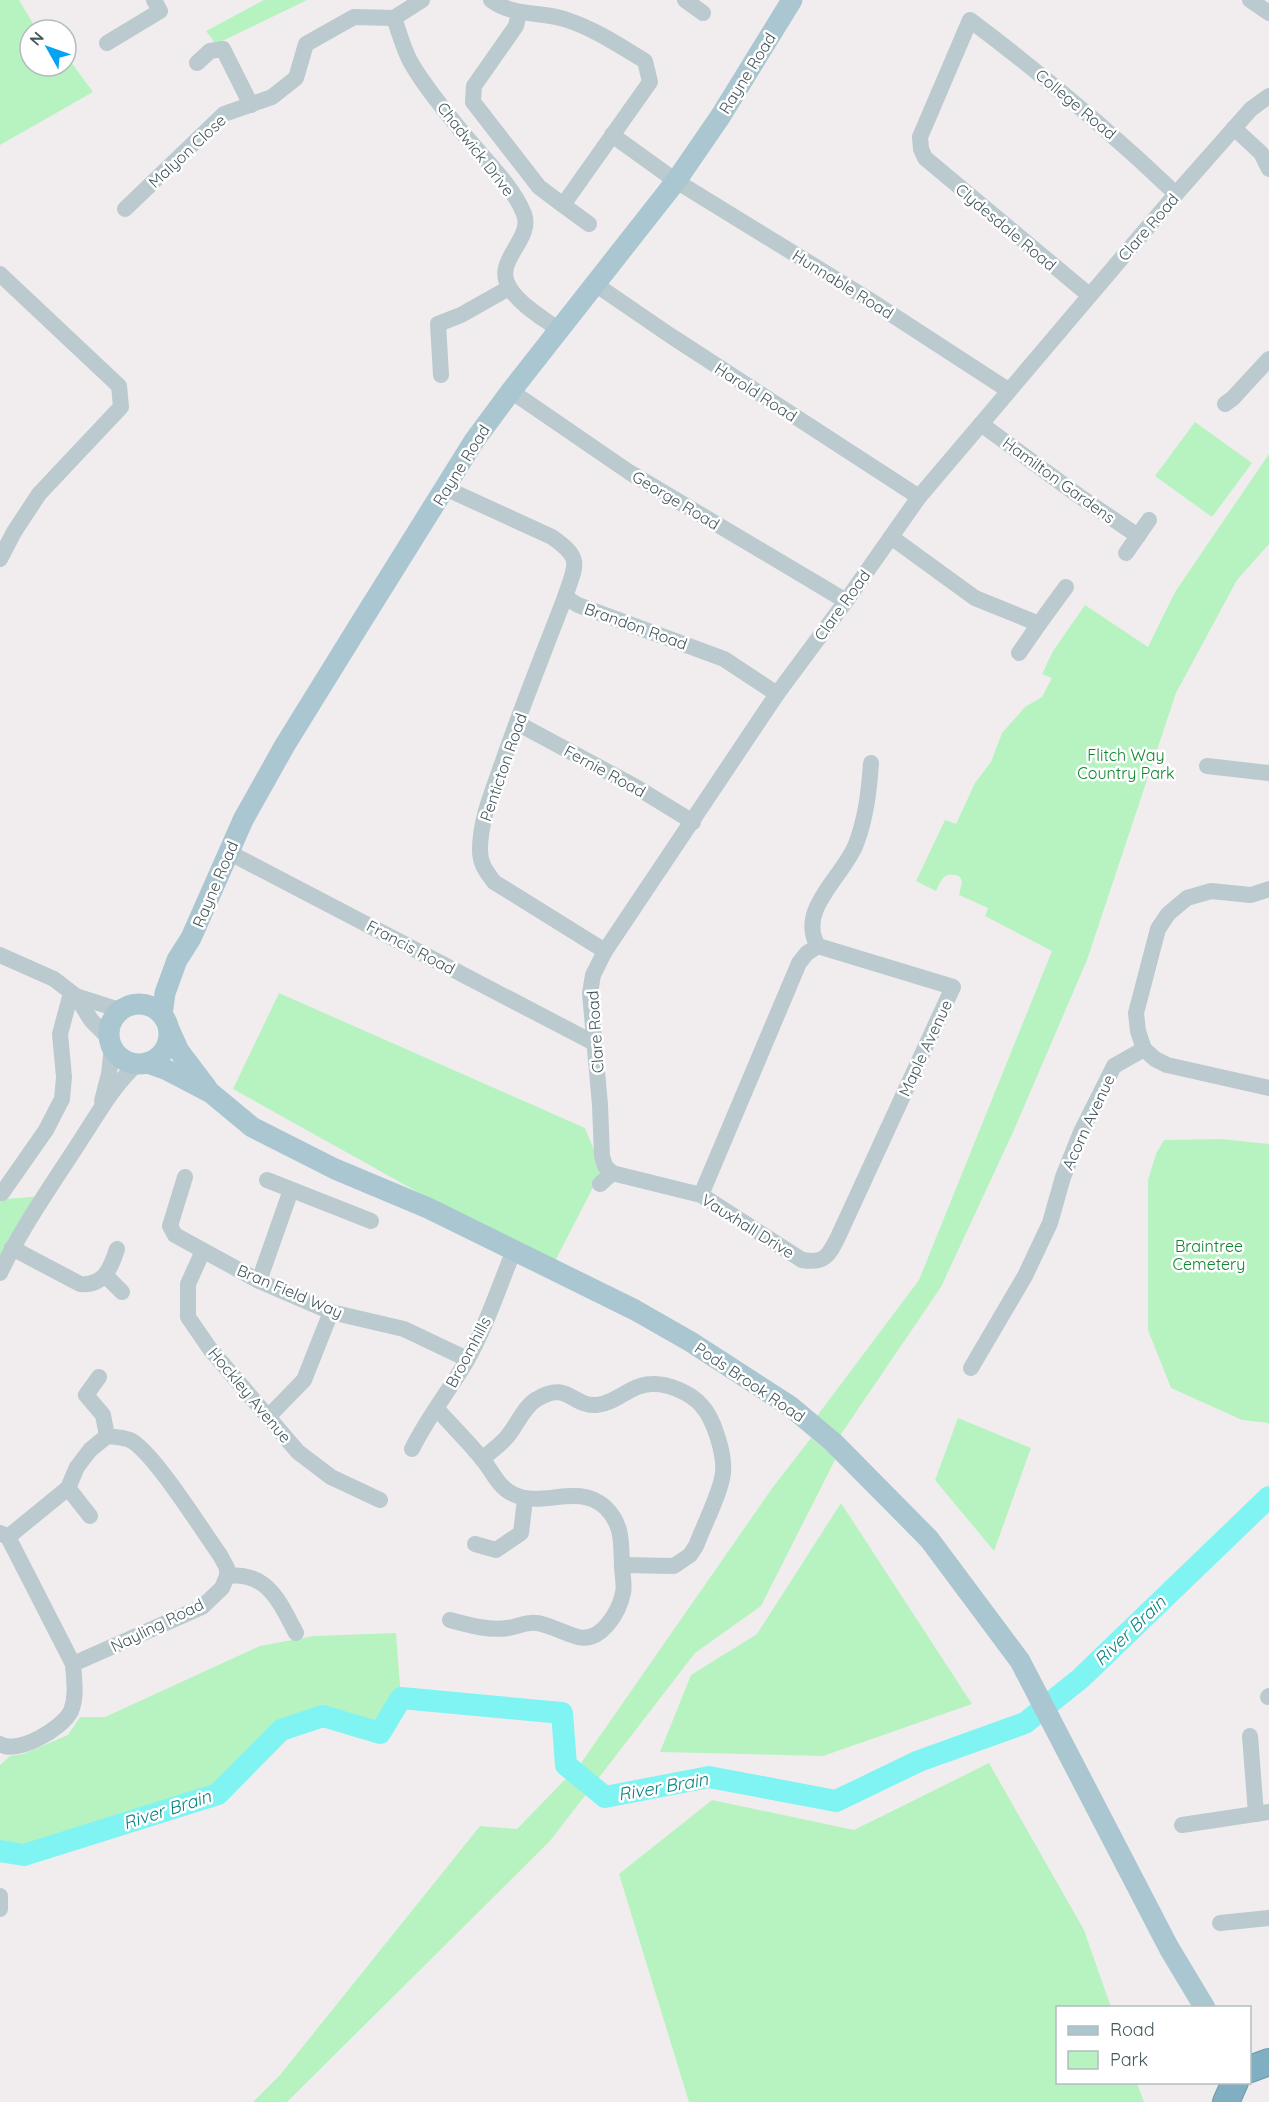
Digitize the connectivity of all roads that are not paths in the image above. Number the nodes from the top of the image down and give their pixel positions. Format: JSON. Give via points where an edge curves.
{"nodes":[{"id":1,"x":154,"y":0,"type":"edge"},
{"id":2,"x":422,"y":0,"type":"edge"},
{"id":3,"x":685,"y":0,"type":"edge"},
{"id":4,"x":792,"y":0,"type":"edge"},
{"id":5,"x":1250,"y":0,"type":"edge"},
{"id":6,"x":495,"y":3,"type":"edge"},
{"id":7,"x":519,"y":13,"type":"junction"},
{"id":8,"x":703,"y":13,"type":"dead end"},
{"id":9,"x":1269,"y":13,"type":"edge"},
{"id":10,"x":394,"y":18,"type":"junction"},
{"id":11,"x":970,"y":20,"type":"joint"},
{"id":12,"x":107,"y":43,"type":"dead end"},
{"id":13,"x":197,"y":63,"type":"dead end"},
{"id":14,"x":1269,"y":96,"type":"edge"},
{"id":15,"x":251,"y":105,"type":"junction"},
{"id":16,"x":1234,"y":128,"type":"junction"},
{"id":17,"x":612,"y":135,"type":"junction"},
{"id":18,"x":1269,"y":169,"type":"edge"},
{"id":19,"x":676,"y":181,"type":"junction"},
{"id":20,"x":1176,"y":194,"type":"junction"},
{"id":21,"x":135,"y":204,"type":"dead end"},
{"id":22,"x":563,"y":205,"type":"junction"},
{"id":23,"x":589,"y":224,"type":"dead end"},
{"id":24,"x":0,"y":274,"type":"edge"},
{"id":25,"x":596,"y":284,"type":"junction"},
{"id":26,"x":509,"y":288,"type":"junction"},
{"id":27,"x":1089,"y":295,"type":"junction"},
{"id":28,"x":560,"y":330,"type":"junction"},
{"id":29,"x":1269,"y":359,"type":"edge"},
{"id":30,"x":441,"y":375,"type":"dead end"},
{"id":31,"x":1008,"y":390,"type":"junction"},
{"id":32,"x":511,"y":391,"type":"junction"},
{"id":33,"x":1232,"y":404,"type":"dead end"},
{"id":34,"x":981,"y":424,"type":"junction"},
{"id":35,"x":445,"y":488,"type":"junction"},
{"id":36,"x":918,"y":497,"type":"junction"},
{"id":37,"x":1149,"y":520,"type":"dead end"},
{"id":38,"x":1138,"y":536,"type":"junction"},
{"id":39,"x":891,"y":537,"type":"junction"},
{"id":40,"x":1126,"y":553,"type":"dead end"},
{"id":41,"x":0,"y":560,"type":"edge"},
{"id":42,"x":1066,"y":587,"type":"dead end"},
{"id":43,"x":565,"y":597,"type":"junction"},
{"id":44,"x":846,"y":601,"type":"junction"},
{"id":45,"x":1040,"y":624,"type":"junction"},
{"id":46,"x":1018,"y":653,"type":"dead end"},
{"id":47,"x":777,"y":694,"type":"junction"},
{"id":48,"x":516,"y":723,"type":"junction"},
{"id":49,"x":871,"y":763,"type":"dead end"},
{"id":50,"x":1207,"y":766,"type":"dead end"},
{"id":51,"x":1269,"y":773,"type":"edge"},
{"id":52,"x":693,"y":822,"type":"junction"},
{"id":53,"x":228,"y":852,"type":"junction"},
{"id":54,"x":1269,"y":889,"type":"edge"},
{"id":55,"x":818,"y":946,"type":"junction"},
{"id":56,"x":605,"y":951,"type":"junction"},
{"id":57,"x":0,"y":955,"type":"edge"},
{"id":58,"x":177,"y":960,"type":"junction"},
{"id":59,"x":73,"y":994,"type":"junction"},
{"id":60,"x":126,"y":1007,"type":"junction"},
{"id":61,"x":165,"y":1022,"type":"junction"},
{"id":62,"x":110,"y":1042,"type":"junction"},
{"id":63,"x":594,"y":1043,"type":"junction"},
{"id":64,"x":1144,"y":1049,"type":"junction"},
{"id":65,"x":142,"y":1063,"type":"junction"},
{"id":66,"x":1269,"y":1088,"type":"edge"},
{"id":67,"x":211,"y":1093,"type":"junction"},
{"id":68,"x":99,"y":1111,"type":"junction"},
{"id":69,"x":185,"y":1177,"type":"dead end"},
{"id":70,"x":606,"y":1179,"type":"joint"},
{"id":71,"x":267,"y":1180,"type":"dead end"},
{"id":72,"x":291,"y":1190,"type":"junction"},
{"id":73,"x":2,"y":1193,"type":"dead end"},
{"id":74,"x":701,"y":1195,"type":"junction"},
{"id":75,"x":371,"y":1221,"type":"dead end"},
{"id":76,"x":838,"y":1237,"type":"joint"},
{"id":77,"x":12,"y":1248,"type":"junction"},
{"id":78,"x":117,"y":1249,"type":"dead end"},
{"id":79,"x":514,"y":1250,"type":"junction"},
{"id":80,"x":203,"y":1251,"type":"junction"},
{"id":81,"x":0,"y":1273,"type":"edge"},
{"id":82,"x":106,"y":1276,"type":"junction"},
{"id":83,"x":259,"y":1281,"type":"junction"},
{"id":84,"x":122,"y":1292,"type":"dead end"},
{"id":85,"x":331,"y":1312,"type":"junction"},
{"id":86,"x":467,"y":1359,"type":"junction"},
{"id":87,"x":971,"y":1368,"type":"dead end"},
{"id":88,"x":99,"y":1377,"type":"dead end"},
{"id":89,"x":437,"y":1409,"type":"junction"},
{"id":90,"x":269,"y":1416,"type":"junction"},
{"id":91,"x":107,"y":1436,"type":"junction"},
{"id":92,"x":412,"y":1449,"type":"dead end"},
{"id":93,"x":482,"y":1459,"type":"junction"},
{"id":94,"x":68,"y":1488,"type":"junction"},
{"id":95,"x":525,"y":1499,"type":"junction"},
{"id":96,"x":380,"y":1500,"type":"dead end"},
{"id":97,"x":90,"y":1516,"type":"dead end"},
{"id":98,"x":4,"y":1535,"type":"edge"},
{"id":99,"x":475,"y":1544,"type":"dead end"},
{"id":100,"x":622,"y":1565,"type":"junction"},
{"id":101,"x":227,"y":1576,"type":"junction"},
{"id":102,"x":450,"y":1620,"type":"dead end"},
{"id":103,"x":296,"y":1633,"type":"dead end"},
{"id":104,"x":73,"y":1664,"type":"junction"},
{"id":105,"x":1250,"y":1736,"type":"dead end"},
{"id":106,"x":0,"y":1744,"type":"edge"},
{"id":107,"x":1263,"y":1813,"type":"edge"},
{"id":108,"x":1182,"y":1825,"type":"dead end"},
{"id":109,"x":0,"y":1896,"type":"edge"},
{"id":110,"x":0,"y":1909,"type":"edge"},
{"id":111,"x":1269,"y":1918,"type":"edge"},
{"id":112,"x":1220,"y":1923,"type":"dead end"},
{"id":113,"x":1203,"y":2006,"type":"edge"}],
"edges":[{"from":1,"to":12,"type":"street","via":[[160,11]]},
{"from":2,"to":10,"type":"street"},
{"from":3,"to":8,"type":"street"},
{"from":4,"to":19,"type":"main road","name":"Rayne Road"},
{"from":5,"to":9,"type":"street"},
{"from":6,"to":7,"type":"street"},
{"from":7,"to":17,"type":"street","via":[[566,19],[609,38],[645,62],[650,82]]},
{"from":7,"to":22,"type":"street","via":[[516,26],[474,87],[474,102],[539,187]]},
{"from":10,"to":15,"type":"street","name":"Malyon Close","via":[[354,17],[328,30],[306,44],[296,78],[272,97]]},
{"from":10,"to":26,"type":"street","name":"Chadwick Drive","via":[[410,60],[459,128],[491,164],[525,217],[522,236],[506,263]]},
{"from":11,"to":20,"type":"street","name":"College Road","via":[[1127,147]]},
{"from":11,"to":27,"type":"street","name":"Clydesdale Road","via":[[920,137],[921,149],[925,158]]},
{"from":13,"to":15,"type":"street","via":[[210,51],[223,49]]},
{"from":14,"to":16,"type":"street","name":"Clare Road"},
{"from":15,"to":21,"type":"street","name":"Malyon Close","via":[[224,114]]},
{"from":16,"to":18,"type":"street","via":[[1261,153]]},
{"from":16,"to":20,"type":"street","name":"Clare Road"},
{"from":17,"to":19,"type":"street","name":"Hunnable Road"},
{"from":17,"to":22,"type":"street"},
{"from":19,"to":25,"type":"main road","name":"Rayne Road"},
{"from":19,"to":31,"type":"street","name":"Hunnable Road"},
{"from":20,"to":27,"type":"street","name":"Clare Road"},
{"from":22,"to":23,"type":"street"},
{"from":24,"to":41,"type":"street","via":[[119,386],[121,407],[39,494]]},
{"from":25,"to":28,"type":"main road","name":"Rayne Road"},
{"from":25,"to":36,"type":"street","name":"Harold Road"},
{"from":26,"to":28,"type":"street"},
{"from":26,"to":30,"type":"street","via":[[438,324]]},
{"from":27,"to":31,"type":"street","name":"Clare Road"},
{"from":28,"to":32,"type":"main road","name":"Rayne Road"},
{"from":29,"to":33,"type":"street"},
{"from":31,"to":34,"type":"street","name":"Clare Road"},
{"from":32,"to":35,"type":"main road","name":"Rayne Road"},
{"from":32,"to":44,"type":"street","name":"George Road","via":[[629,472]]},
{"from":34,"to":36,"type":"street","name":"Clare Road"},
{"from":34,"to":38,"type":"street","name":"Hamilton Gardens"},
{"from":35,"to":43,"type":"street","name":"Brandon Road","via":[[566,547],[575,564]]},
{"from":35,"to":53,"type":"main road","name":"Rayne Road","via":[[285,745]]},
{"from":36,"to":39,"type":"street","name":"Clare Road"},
{"from":37,"to":38,"type":"street"},
{"from":38,"to":40,"type":"street"},
{"from":39,"to":44,"type":"street","name":"Clare Road"},
{"from":39,"to":45,"type":"street","via":[[975,598]]},
{"from":42,"to":45,"type":"street"},
{"from":43,"to":47,"type":"street","name":"Brandon Road","via":[[724,659]]},
{"from":43,"to":48,"type":"street","name":"Penticton Road"},
{"from":44,"to":47,"type":"street","name":"Clare Road"},
{"from":45,"to":46,"type":"street"},
{"from":47,"to":52,"type":"street","name":"Clare Road"},
{"from":48,"to":52,"type":"street","name":"Fernie Road"},
{"from":48,"to":56,"type":"street","name":"Penticton Road","via":[[485,811],[482,867],[508,892]]},
{"from":49,"to":55,"type":"street","via":[[869,795],[855,848],[815,911],[812,930]]},
{"from":50,"to":51,"type":"street"},
{"from":52,"to":56,"type":"street","name":"Clare Road"},
{"from":53,"to":58,"type":"main road","name":"Rayne Road","via":[[196,928]]},
{"from":53,"to":63,"type":"street","name":"Francis Road"},
{"from":54,"to":64,"type":"street","via":[[1251,895],[1211,891],[1187,898],[1168,914],[1158,929],[1136,1013]]},
{"from":55,"to":74,"type":"street","via":[[800,963]]},
{"from":55,"to":76,"type":"street","name":"Maple Avenue","via":[[953,987]]},
{"from":56,"to":63,"type":"street","name":"Clare Road","via":[[593,975],[590,993]]},
{"from":57,"to":59,"type":"street","via":[[54,979]]},
{"from":58,"to":60,"type":"main road","name":"Rayne Road"},
{"from":58,"to":61,"type":"main road","name":"Rayne Road","via":[[165,993]]},
{"from":59,"to":60,"type":"street"},
{"from":59,"to":62,"type":"street"},
{"from":59,"to":73,"type":"street","via":[[60,1034],[62,1099],[46,1130]]},
{"from":60,"to":61,"type":"main road","via":[[148,1005]]},
{"from":60,"to":62,"type":"main road","name":"Rayne Road","via":[[113,1018]]},
{"from":61,"to":65,"type":"main road","name":"Rayne Road","via":[[168,1040],[164,1050],[157,1058]]},
{"from":61,"to":67,"type":"main road","via":[[179,1051]]},
{"from":62,"to":65,"type":"main road","via":[[127,1062]]},
{"from":62,"to":68,"type":"street","name":"Rayne Road","via":[[110,1074]]},
{"from":63,"to":70,"type":"street","name":"Clare Road"},
{"from":64,"to":66,"type":"street","via":[[1167,1065]]},
{"from":64,"to":87,"type":"street","name":"Acorn Avenue","via":[[1114,1066],[1081,1132],[1050,1224],[1025,1276]]},
{"from":65,"to":67,"type":"main road","via":[[165,1069]]},
{"from":65,"to":68,"type":"street","name":"Rayne Road","via":[[125,1075]]},
{"from":67,"to":79,"type":"main road","name":"Pods Brook Road","via":[[252,1126],[335,1169]]},
{"from":68,"to":77,"type":"street","name":"Rayne Road"},
{"from":69,"to":80,"type":"street","name":"Bran Field Way","via":[[170,1226],[175,1235]]},
{"from":70,"to":74,"type":"street","name":"Vauxhall Drive"},
{"from":71,"to":72,"type":"street"},
{"from":72,"to":75,"type":"street"},
{"from":72,"to":83,"type":"street"},
{"from":74,"to":76,"type":"street","name":"Vauxhall Drive","via":[[802,1260],[824,1259]]},
{"from":77,"to":81,"type":"street","name":"Rayne Road"},
{"from":77,"to":82,"type":"street","via":[[80,1284],[89,1285]]},
{"from":78,"to":82,"type":"street"},
{"from":79,"to":86,"type":"street","name":"Broomhills"},
{"from":79,"to":113,"type":"main road","name":"Pods Brook Road","via":[[692,1342],[790,1406],[834,1443],[928,1539],[1023,1666],[1169,1948]]},
{"from":80,"to":83,"type":"street","name":"Bran Field Way"},
{"from":80,"to":90,"type":"street","name":"Hockley Avenue","via":[[188,1284],[188,1317],[210,1349]]},
{"from":82,"to":84,"type":"street"},
{"from":83,"to":85,"type":"street","name":"Bran Field Way"},
{"from":85,"to":86,"type":"street","name":"Bran Field Way","via":[[404,1329]]},
{"from":85,"to":90,"type":"street","via":[[304,1380]]},
{"from":86,"to":89,"type":"street","name":"Broomhills"},
{"from":88,"to":91,"type":"street","via":[[86,1395],[103,1415]]},
{"from":89,"to":92,"type":"street","name":"Broomhills"},
{"from":89,"to":93,"type":"street"},
{"from":90,"to":96,"type":"street","name":"Hockley Avenue","via":[[298,1452],[331,1477]]},
{"from":91,"to":94,"type":"street","via":[[77,1467]]},
{"from":91,"to":101,"type":"street","via":[[132,1441],[148,1454],[220,1555]]},
{"from":93,"to":95,"type":"street","via":[[502,1486]]},
{"from":93,"to":100,"type":"street","via":[[507,1437],[530,1404],[550,1393],[564,1392],[597,1405],[637,1386],[652,1384],[664,1385],[700,1402],[724,1461],[723,1476],[696,1546],[674,1566]]},
{"from":94,"to":97,"type":"street"},
{"from":94,"to":98,"type":"street"},
{"from":95,"to":99,"type":"street","via":[[521,1533],[496,1550]]},
{"from":95,"to":100,"type":"street","via":[[575,1495],[596,1501],[619,1526]]},
{"from":98,"to":104,"type":"street"},
{"from":100,"to":102,"type":"street","via":[[624,1593],[613,1618],[591,1637],[581,1638],[532,1622],[506,1628]]},
{"from":101,"to":103,"type":"street","via":[[252,1578],[267,1586]]},
{"from":101,"to":104,"type":"street","name":"Nayling Road","via":[[222,1588],[202,1607]]},
{"from":104,"to":106,"type":"street","via":[[75,1696],[60,1726],[22,1746]]},
{"from":105,"to":107,"type":"street"},
{"from":107,"to":108,"type":"street"},
{"from":109,"to":110,"type":"street"},
{"from":111,"to":112,"type":"street"}]}
